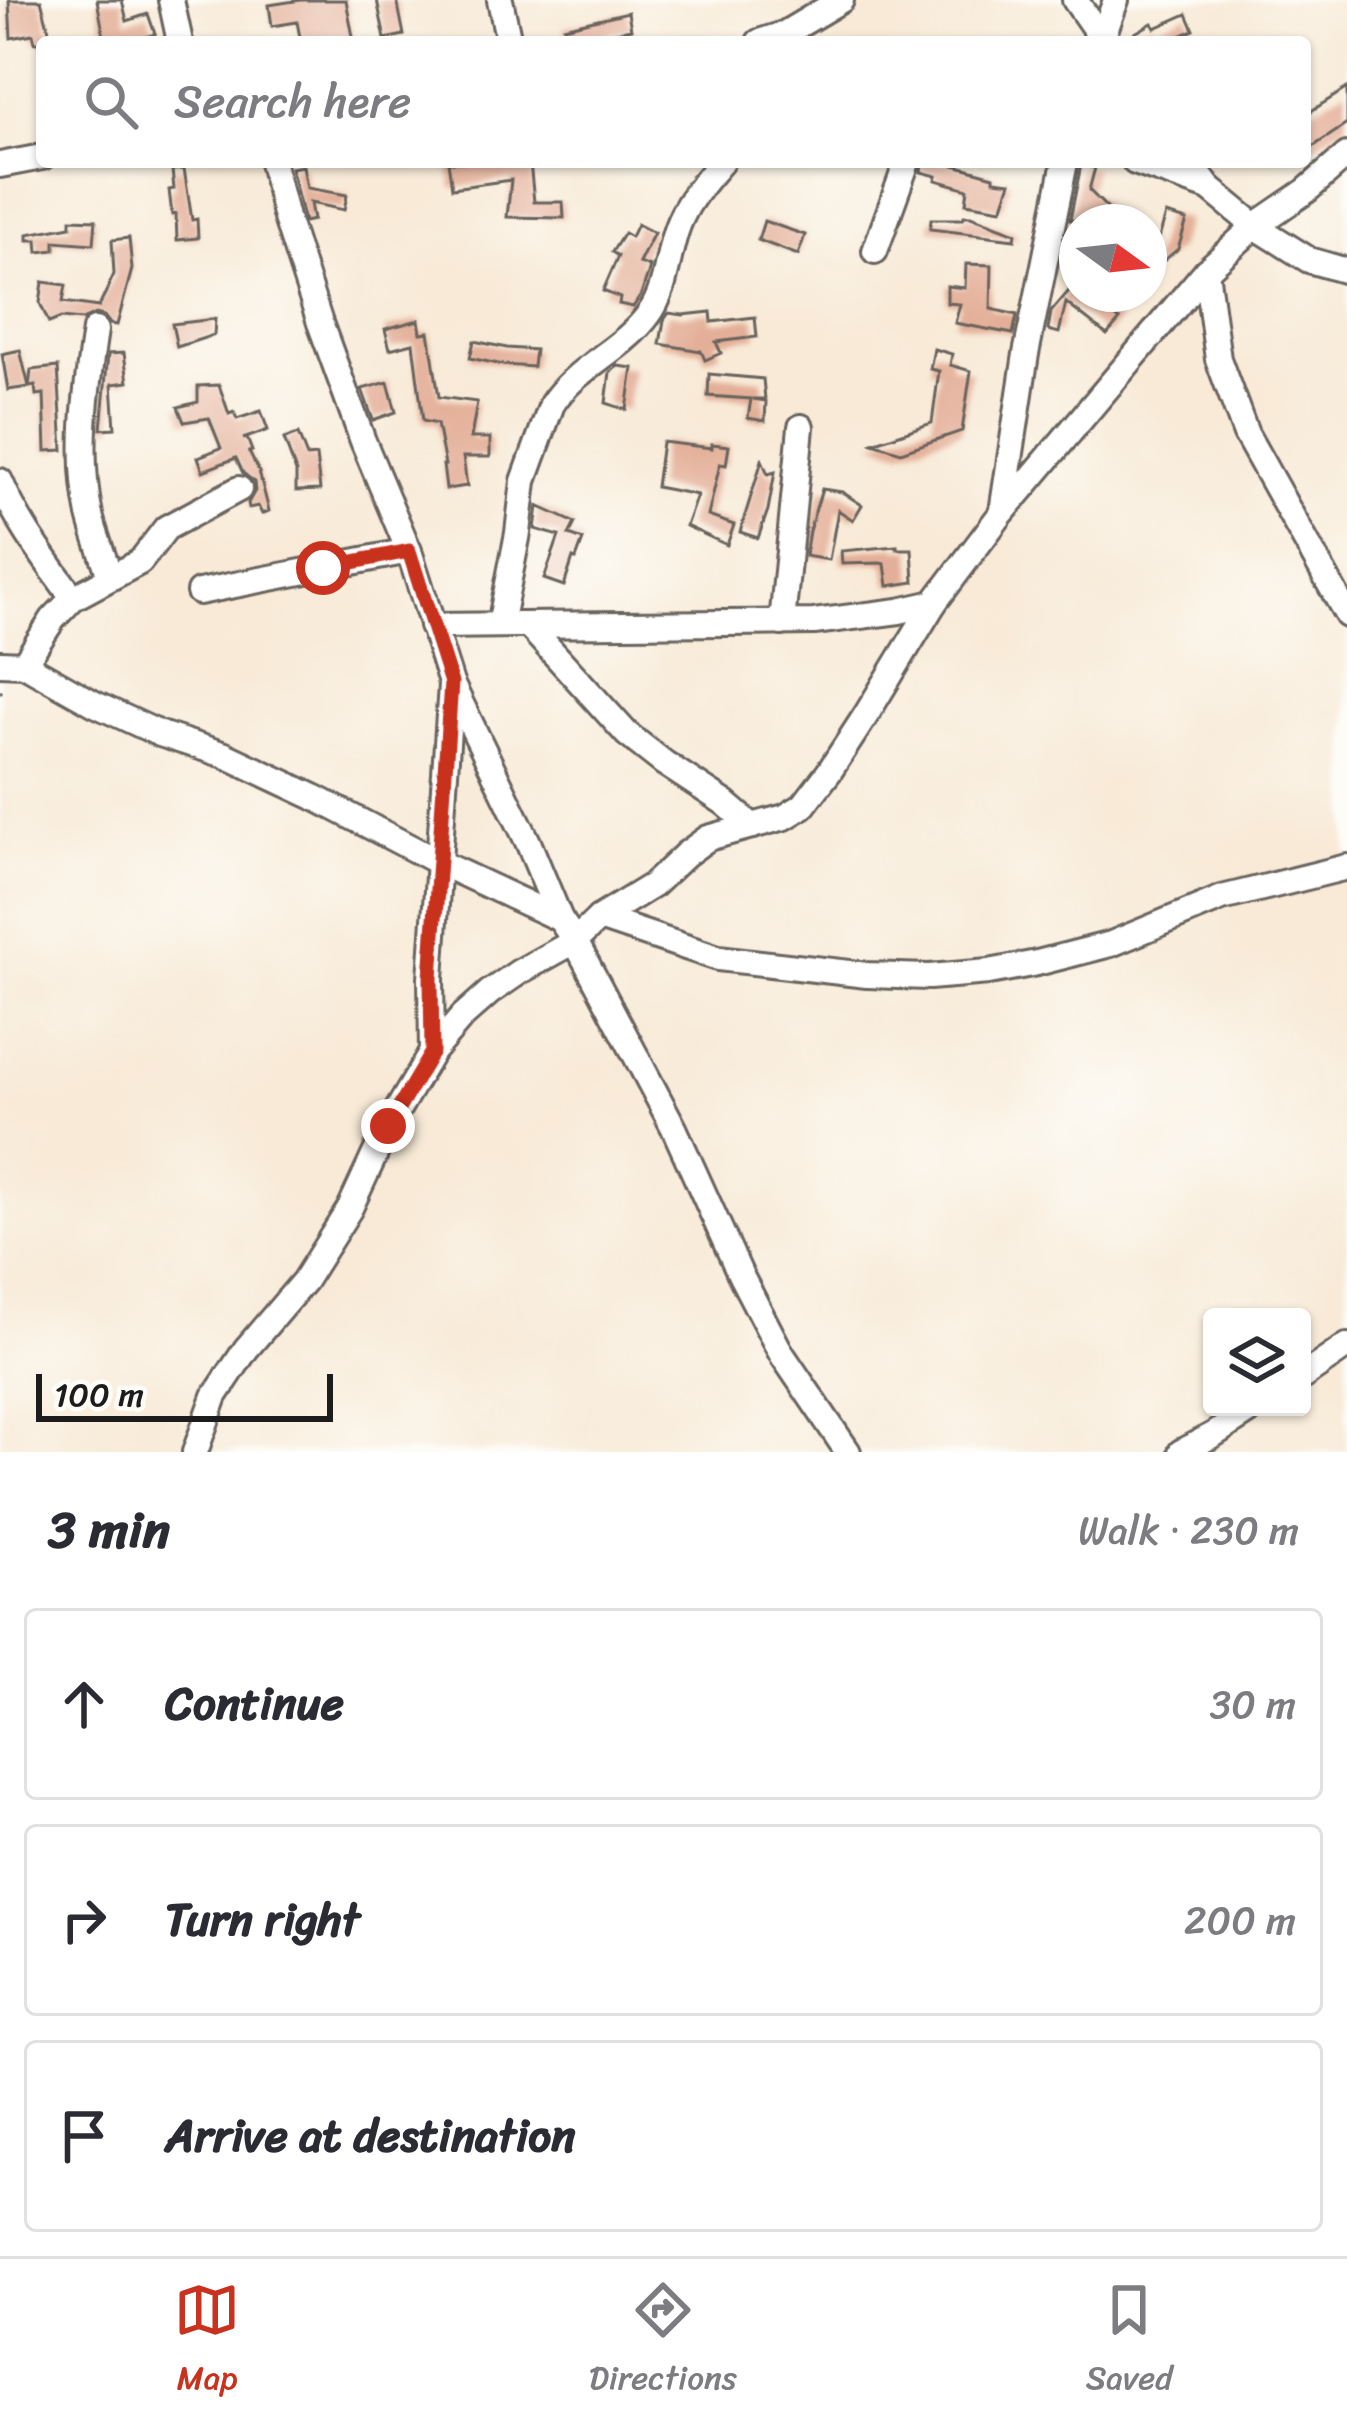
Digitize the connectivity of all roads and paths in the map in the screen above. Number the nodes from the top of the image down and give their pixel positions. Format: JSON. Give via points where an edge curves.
{"nodes":[{"id":1,"x":171,"y":0,"type":"edge"},
{"id":2,"x":500,"y":0,"type":"edge"},
{"id":3,"x":841,"y":0,"type":"edge"},
{"id":4,"x":1075,"y":0,"type":"edge"},
{"id":5,"x":1116,"y":0,"type":"edge"},
{"id":6,"x":179,"y":36,"type":"edge"},
{"id":7,"x":508,"y":36,"type":"edge"},
{"id":8,"x":776,"y":36,"type":"edge"},
{"id":9,"x":1099,"y":36,"type":"edge"},
{"id":10,"x":1104,"y":36,"type":"edge"},
{"id":11,"x":1347,"y":155,"type":"edge"},
{"id":12,"x":36,"y":158,"type":"edge"},
{"id":13,"x":0,"y":165,"type":"edge"},
{"id":14,"x":274,"y":168,"type":"edge"},
{"id":15,"x":717,"y":168,"type":"edge"},
{"id":16,"x":905,"y":168,"type":"edge"},
{"id":17,"x":1064,"y":168,"type":"edge"},
{"id":18,"x":1152,"y":168,"type":"edge"},
{"id":19,"x":1194,"y":168,"type":"edge"},
{"id":20,"x":1209,"y":188,"type":"junction"},
{"id":21,"x":1255,"y":226,"type":"junction"},
{"id":22,"x":875,"y":251,"type":"dead end"},
{"id":23,"x":1206,"y":271,"type":"junction"},
{"id":24,"x":1347,"y":271,"type":"edge"},
{"id":25,"x":95,"y":329,"type":"dead end"},
{"id":26,"x":801,"y":428,"type":"dead end"},
{"id":27,"x":0,"y":481,"type":"edge"},
{"id":28,"x":239,"y":489,"type":"dead end"},
{"id":29,"x":1001,"y":514,"type":"junction"},
{"id":30,"x":409,"y":551,"type":"junction"},
{"id":31,"x":110,"y":578,"type":"junction"},
{"id":32,"x":199,"y":592,"type":"dead end"},
{"id":33,"x":73,"y":598,"type":"junction"},
{"id":34,"x":934,"y":603,"type":"junction"},
{"id":35,"x":1347,"y":616,"type":"edge"},
{"id":36,"x":782,"y":623,"type":"junction"},
{"id":37,"x":432,"y":626,"type":"junction"},
{"id":38,"x":500,"y":626,"type":"junction"},
{"id":39,"x":530,"y":627,"type":"junction"},
{"id":40,"x":12,"y":663,"type":"edge"},
{"id":41,"x":451,"y":683,"type":"junction"},
{"id":42,"x":752,"y":826,"type":"junction"},
{"id":43,"x":440,"y":863,"type":"junction"},
{"id":44,"x":1347,"y":867,"type":"edge"},
{"id":45,"x":599,"y":918,"type":"junction"},
{"id":46,"x":560,"y":919,"type":"junction"},
{"id":47,"x":574,"y":941,"type":"junction"},
{"id":48,"x":432,"y":1052,"type":"junction"},
{"id":49,"x":1347,"y":1346,"type":"edge"},
{"id":50,"x":1311,"y":1371,"type":"edge"},
{"id":51,"x":1242,"y":1416,"type":"edge"},
{"id":52,"x":195,"y":1452,"type":"edge"},
{"id":53,"x":848,"y":1452,"type":"edge"},
{"id":54,"x":1181,"y":1452,"type":"edge"}],
"edges":[{"from":1,"to":6,"type":"street"},
{"from":2,"to":7,"type":"street"},
{"from":3,"to":8,"type":"street"},
{"from":4,"to":9,"type":"street"},
{"from":5,"to":10,"type":"street"},
{"from":11,"to":21,"type":"street"},
{"from":12,"to":13,"type":"street"},
{"from":14,"to":30,"type":"street","via":[[326,340]]},
{"from":15,"to":38,"type":"street","via":[[682,215],[652,311],[552,404],[524,481]]},
{"from":16,"to":22,"type":"street"},
{"from":17,"to":29,"type":"street"},
{"from":18,"to":20,"type":"street"},
{"from":19,"to":20,"type":"street"},
{"from":20,"to":21,"type":"street"},
{"from":21,"to":23,"type":"street"},
{"from":21,"to":24,"type":"street","via":[[1310,260]]},
{"from":23,"to":29,"type":"street"},
{"from":23,"to":35,"type":"street","via":[[1218,359],[1246,434]]},
{"from":25,"to":31,"type":"street","via":[[84,471]]},
{"from":26,"to":36,"type":"street"},
{"from":27,"to":33,"type":"street"},
{"from":28,"to":31,"type":"street","via":[[166,528],[140,562]]},
{"from":29,"to":34,"type":"street"},
{"from":30,"to":32,"type":"street"},
{"from":30,"to":37,"type":"street"},
{"from":31,"to":33,"type":"street"},
{"from":33,"to":40,"type":"street"},
{"from":34,"to":36,"type":"street"},
{"from":34,"to":42,"type":"street","via":[[803,806]]},
{"from":36,"to":39,"type":"street"},
{"from":37,"to":38,"type":"street"},
{"from":37,"to":41,"type":"street"},
{"from":38,"to":39,"type":"street"},
{"from":39,"to":42,"type":"street","via":[[627,734]]},
{"from":40,"to":43,"type":"street","via":[[160,734],[225,755]]},
{"from":41,"to":43,"type":"street"},
{"from":41,"to":46,"type":"street"},
{"from":42,"to":45,"type":"street","via":[[708,838]]},
{"from":43,"to":46,"type":"street"},
{"from":43,"to":48,"type":"street"},
{"from":44,"to":45,"type":"street","via":[[1222,898],[1074,954],[929,977],[718,958]]},
{"from":45,"to":47,"type":"street"},
{"from":46,"to":47,"type":"street"},
{"from":47,"to":48,"type":"street","via":[[490,992]]},
{"from":47,"to":53,"type":"street","via":[[781,1353]]},
{"from":48,"to":52,"type":"street","via":[[304,1281],[214,1396]]},
{"from":49,"to":50,"type":"street"},
{"from":51,"to":54,"type":"street"}]}
